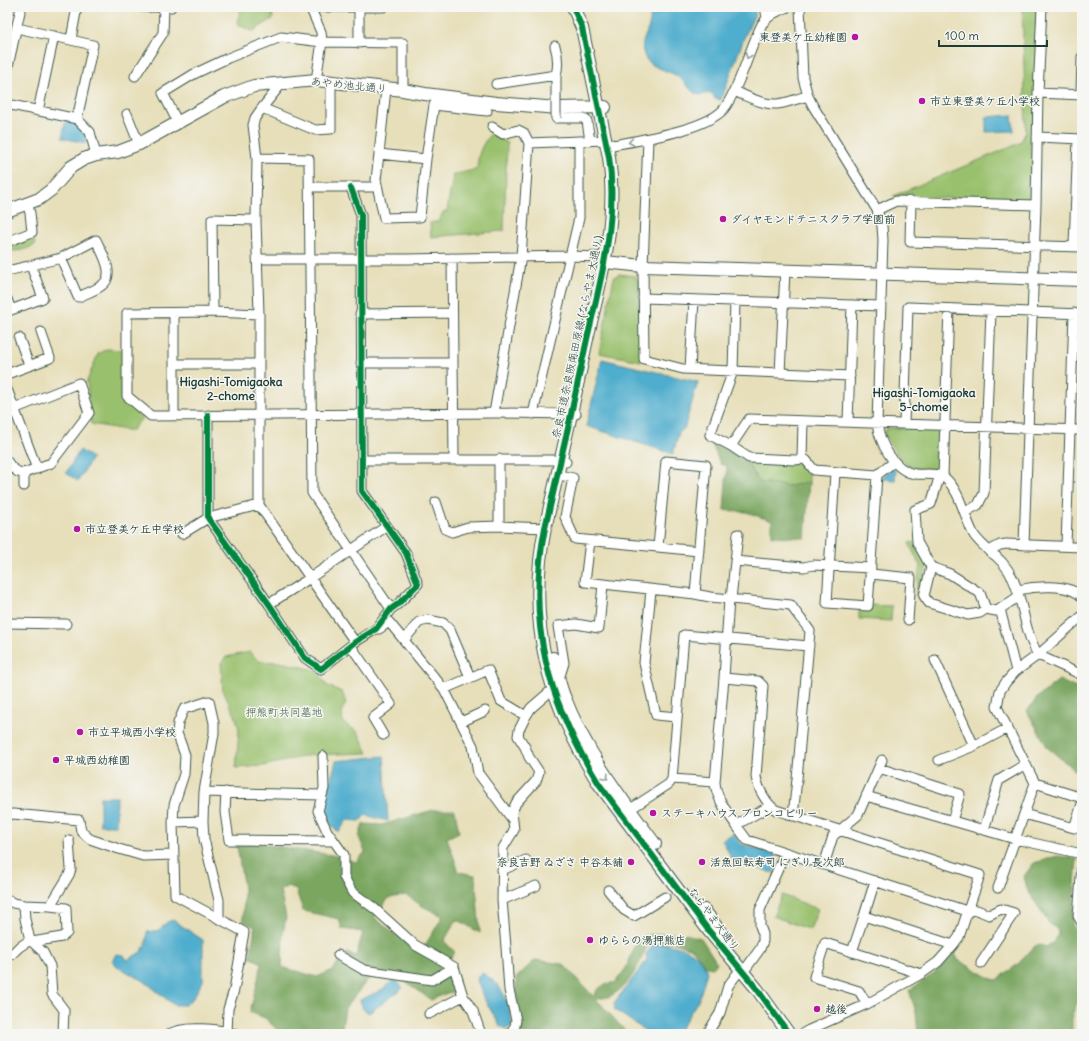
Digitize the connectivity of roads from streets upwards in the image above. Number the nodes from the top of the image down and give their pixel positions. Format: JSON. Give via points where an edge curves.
{"nodes":[{"id":1,"x":21,"y":7,"type":"edge"},
{"id":2,"x":77,"y":7,"type":"edge"},
{"id":3,"x":147,"y":7,"type":"edge"},
{"id":4,"x":164,"y":7,"type":"edge"},
{"id":5,"x":171,"y":7,"type":"edge"},
{"id":6,"x":307,"y":7,"type":"edge"},
{"id":7,"x":310,"y":7,"type":"edge"},
{"id":8,"x":359,"y":7,"type":"edge"},
{"id":9,"x":383,"y":7,"type":"edge"},
{"id":10,"x":573,"y":7,"type":"edge"},
{"id":11,"x":579,"y":7,"type":"edge"},
{"id":12,"x":765,"y":7,"type":"edge"},
{"id":13,"x":788,"y":7,"type":"edge"},
{"id":14,"x":800,"y":7,"type":"edge"},
{"id":15,"x":1042,"y":7,"type":"edge"},
{"id":16,"x":767,"y":17,"type":"junction"},
{"id":17,"x":17,"y":28,"type":"junction"},
{"id":18,"x":54,"y":36,"type":"junction"},
{"id":19,"x":71,"y":39,"type":"junction"},
{"id":20,"x":322,"y":42,"type":"junction"},
{"id":21,"x":359,"y":43,"type":"junction"},
{"id":22,"x":555,"y":46,"type":"dead end"},
{"id":23,"x":1082,"y":58,"type":"edge"},
{"id":24,"x":8,"y":66,"type":"edge"},
{"id":25,"x":556,"y":75,"type":"junction"},
{"id":26,"x":135,"y":76,"type":"dead end"},
{"id":27,"x":316,"y":80,"type":"junction"},
{"id":28,"x":283,"y":82,"type":"junction"},
{"id":29,"x":331,"y":82,"type":"junction"},
{"id":30,"x":496,"y":84,"type":"dead end"},
{"id":31,"x":386,"y":89,"type":"junction"},
{"id":32,"x":403,"y":90,"type":"junction"},
{"id":33,"x":734,"y":91,"type":"junction"},
{"id":34,"x":1038,"y":93,"type":"junction"},
{"id":35,"x":1081,"y":94,"type":"edge"},
{"id":36,"x":808,"y":96,"type":"junction"},
{"id":37,"x":7,"y":104,"type":"edge"},
{"id":38,"x":602,"y":107,"type":"junction"},
{"id":39,"x":262,"y":108,"type":"junction"},
{"id":40,"x":38,"y":111,"type":"junction"},
{"id":41,"x":486,"y":111,"type":"dead end"},
{"id":42,"x":127,"y":114,"type":"dead end"},
{"id":43,"x":77,"y":118,"type":"junction"},
{"id":44,"x":178,"y":123,"type":"junction"},
{"id":45,"x":492,"y":126,"type":"dead end"},
{"id":46,"x":1037,"y":136,"type":"junction"},
{"id":47,"x":648,"y":139,"type":"junction"},
{"id":48,"x":1080,"y":139,"type":"edge"},
{"id":49,"x":579,"y":141,"type":"junction"},
{"id":50,"x":590,"y":141,"type":"junction"},
{"id":51,"x":529,"y":143,"type":"junction"},
{"id":52,"x":609,"y":143,"type":"junction"},
{"id":53,"x":139,"y":144,"type":"junction"},
{"id":54,"x":380,"y":154,"type":"junction"},
{"id":55,"x":96,"y":155,"type":"junction"},
{"id":56,"x":257,"y":158,"type":"junction"},
{"id":57,"x":426,"y":159,"type":"junction"},
{"id":58,"x":310,"y":187,"type":"junction"},
{"id":59,"x":377,"y":187,"type":"junction"},
{"id":60,"x":351,"y":188,"type":"junction"},
{"id":61,"x":911,"y":201,"type":"junction"},
{"id":62,"x":1036,"y":205,"type":"junction"},
{"id":63,"x":28,"y":206,"type":"dead end"},
{"id":64,"x":877,"y":210,"type":"junction"},
{"id":65,"x":7,"y":211,"type":"edge"},
{"id":66,"x":256,"y":220,"type":"junction"},
{"id":67,"x":7,"y":242,"type":"edge"},
{"id":68,"x":1034,"y":246,"type":"junction"},
{"id":69,"x":1078,"y":247,"type":"edge"},
{"id":70,"x":570,"y":256,"type":"junction"},
{"id":71,"x":521,"y":257,"type":"junction"},
{"id":72,"x":61,"y":258,"type":"junction"},
{"id":73,"x":452,"y":258,"type":"junction"},
{"id":74,"x":258,"y":259,"type":"junction"},
{"id":75,"x":310,"y":259,"type":"junction"},
{"id":76,"x":360,"y":259,"type":"junction"},
{"id":77,"x":607,"y":262,"type":"junction"},
{"id":78,"x":31,"y":266,"type":"junction"},
{"id":79,"x":643,"y":266,"type":"junction"},
{"id":80,"x":7,"y":271,"type":"edge"},
{"id":81,"x":785,"y":271,"type":"junction"},
{"id":82,"x":882,"y":274,"type":"junction"},
{"id":83,"x":1034,"y":278,"type":"junction"},
{"id":84,"x":1082,"y":280,"type":"edge"},
{"id":85,"x":643,"y":298,"type":"junction"},
{"id":86,"x":7,"y":299,"type":"edge"},
{"id":87,"x":694,"y":300,"type":"junction"},
{"id":88,"x":735,"y":301,"type":"junction"},
{"id":89,"x":783,"y":303,"type":"junction"},
{"id":90,"x":852,"y":306,"type":"junction"},
{"id":91,"x":881,"y":306,"type":"junction"},
{"id":92,"x":949,"y":309,"type":"junction"},
{"id":93,"x":991,"y":310,"type":"junction"},
{"id":94,"x":1032,"y":311,"type":"junction"},
{"id":95,"x":213,"y":312,"type":"junction"},
{"id":96,"x":174,"y":313,"type":"junction"},
{"id":97,"x":452,"y":313,"type":"junction"},
{"id":98,"x":1078,"y":313,"type":"edge"},
{"id":99,"x":259,"y":314,"type":"junction"},
{"id":100,"x":360,"y":314,"type":"junction"},
{"id":101,"x":41,"y":332,"type":"dead end"},
{"id":102,"x":19,"y":338,"type":"dead end"},
{"id":103,"x":361,"y":363,"type":"junction"},
{"id":104,"x":453,"y":363,"type":"junction"},
{"id":105,"x":174,"y":364,"type":"junction"},
{"id":106,"x":259,"y":364,"type":"junction"},
{"id":107,"x":29,"y":365,"type":"junction"},
{"id":108,"x":690,"y":369,"type":"junction"},
{"id":109,"x":732,"y":371,"type":"junction"},
{"id":110,"x":780,"y":373,"type":"junction"},
{"id":111,"x":7,"y":374,"type":"edge"},
{"id":112,"x":850,"y":376,"type":"junction"},
{"id":113,"x":7,"y":389,"type":"edge"},
{"id":114,"x":14,"y":409,"type":"junction"},
{"id":115,"x":453,"y":413,"type":"junction"},
{"id":116,"x":494,"y":413,"type":"junction"},
{"id":117,"x":312,"y":414,"type":"junction"},
{"id":118,"x":361,"y":414,"type":"junction"},
{"id":119,"x":533,"y":414,"type":"junction"},
{"id":120,"x":574,"y":414,"type":"junction"},
{"id":121,"x":174,"y":415,"type":"junction"},
{"id":122,"x":208,"y":415,"type":"junction"},
{"id":123,"x":259,"y":415,"type":"junction"},
{"id":124,"x":803,"y":421,"type":"junction"},
{"id":125,"x":848,"y":422,"type":"junction"},
{"id":126,"x":877,"y":423,"type":"junction"},
{"id":127,"x":904,"y":424,"type":"junction"},
{"id":128,"x":945,"y":426,"type":"junction"},
{"id":129,"x":987,"y":427,"type":"junction"},
{"id":130,"x":1029,"y":428,"type":"junction"},
{"id":131,"x":1070,"y":430,"type":"junction"},
{"id":132,"x":1082,"y":430,"type":"edge"},
{"id":133,"x":731,"y":446,"type":"junction"},
{"id":134,"x":802,"y":458,"type":"junction"},
{"id":135,"x":499,"y":459,"type":"junction"},
{"id":136,"x":362,"y":460,"type":"junction"},
{"id":137,"x":454,"y":460,"type":"junction"},
{"id":138,"x":7,"y":461,"type":"edge"},
{"id":139,"x":563,"y":461,"type":"junction"},
{"id":140,"x":894,"y":462,"type":"junction"},
{"id":141,"x":37,"y":469,"type":"junction"},
{"id":142,"x":834,"y":472,"type":"junction"},
{"id":143,"x":24,"y":473,"type":"junction"},
{"id":144,"x":877,"y":475,"type":"junction"},
{"id":145,"x":564,"y":476,"type":"junction"},
{"id":146,"x":941,"y":476,"type":"junction"},
{"id":147,"x":24,"y":486,"type":"dead end"},
{"id":148,"x":436,"y":502,"type":"dead end"},
{"id":149,"x":259,"y":505,"type":"junction"},
{"id":150,"x":965,"y":512,"type":"junction"},
{"id":151,"x":208,"y":518,"type":"junction"},
{"id":152,"x":386,"y":526,"type":"junction"},
{"id":153,"x":500,"y":526,"type":"junction"},
{"id":154,"x":545,"y":528,"type":"junction"},
{"id":155,"x":182,"y":534,"type":"dead end"},
{"id":156,"x":738,"y":534,"type":"dead end"},
{"id":157,"x":590,"y":541,"type":"junction"},
{"id":158,"x":1024,"y":545,"type":"junction"},
{"id":159,"x":1066,"y":546,"type":"junction"},
{"id":160,"x":658,"y":547,"type":"junction"},
{"id":161,"x":1082,"y":547,"type":"edge"},
{"id":162,"x":351,"y":549,"type":"junction"},
{"id":163,"x":699,"y":551,"type":"junction"},
{"id":164,"x":989,"y":551,"type":"junction"},
{"id":165,"x":735,"y":561,"type":"junction"},
{"id":166,"x":829,"y":566,"type":"junction"},
{"id":167,"x":931,"y":567,"type":"junction"},
{"id":168,"x":871,"y":571,"type":"junction"},
{"id":169,"x":310,"y":578,"type":"junction"},
{"id":170,"x":603,"y":584,"type":"junction"},
{"id":171,"x":651,"y":590,"type":"junction"},
{"id":172,"x":1018,"y":593,"type":"junction"},
{"id":173,"x":695,"y":594,"type":"junction"},
{"id":174,"x":1082,"y":597,"type":"edge"},
{"id":175,"x":730,"y":599,"type":"junction"},
{"id":176,"x":269,"y":604,"type":"junction"},
{"id":177,"x":391,"y":609,"type":"junction"},
{"id":178,"x":986,"y":609,"type":"junction"},
{"id":179,"x":1000,"y":609,"type":"junction"},
{"id":180,"x":1082,"y":616,"type":"edge"},
{"id":181,"x":908,"y":620,"type":"dead end"},
{"id":182,"x":7,"y":623,"type":"edge"},
{"id":183,"x":66,"y":624,"type":"dead end"},
{"id":184,"x":376,"y":629,"type":"junction"},
{"id":185,"x":726,"y":639,"type":"junction"},
{"id":186,"x":404,"y":640,"type":"junction"},
{"id":187,"x":353,"y":644,"type":"junction"},
{"id":188,"x":809,"y":646,"type":"junction"},
{"id":189,"x":1038,"y":655,"type":"junction"},
{"id":190,"x":935,"y":660,"type":"dead end"},
{"id":191,"x":1016,"y":671,"type":"junction"},
{"id":192,"x":1081,"y":673,"type":"edge"},
{"id":193,"x":470,"y":678,"type":"junction"},
{"id":194,"x":724,"y":678,"type":"junction"},
{"id":195,"x":559,"y":679,"type":"junction"},
{"id":196,"x":444,"y":689,"type":"junction"},
{"id":197,"x":553,"y":690,"type":"junction"},
{"id":198,"x":485,"y":711,"type":"dead end"},
{"id":199,"x":526,"y":716,"type":"junction"},
{"id":200,"x":677,"y":718,"type":"junction"},
{"id":201,"x":461,"y":722,"type":"junction"},
{"id":202,"x":1008,"y":728,"type":"junction"},
{"id":203,"x":383,"y":735,"type":"dead end"},
{"id":204,"x":974,"y":746,"type":"junction"},
{"id":205,"x":323,"y":756,"type":"dead end"},
{"id":206,"x":939,"y":760,"type":"dead end"},
{"id":207,"x":1026,"y":764,"type":"junction"},
{"id":208,"x":672,"y":779,"type":"junction"},
{"id":209,"x":715,"y":782,"type":"junction"},
{"id":210,"x":1035,"y":783,"type":"junction"},
{"id":211,"x":204,"y":792,"type":"junction"},
{"id":212,"x":226,"y":792,"type":"junction"},
{"id":213,"x":322,"y":795,"type":"junction"},
{"id":214,"x":866,"y":796,"type":"junction"},
{"id":215,"x":1082,"y":798,"type":"edge"},
{"id":216,"x":1082,"y":804,"type":"edge"},
{"id":217,"x":770,"y":806,"type":"junction"},
{"id":218,"x":626,"y":813,"type":"junction"},
{"id":219,"x":1024,"y":814,"type":"junction"},
{"id":220,"x":7,"y":815,"type":"edge"},
{"id":221,"x":793,"y":816,"type":"junction"},
{"id":222,"x":512,"y":819,"type":"junction"},
{"id":223,"x":203,"y":821,"type":"junction"},
{"id":224,"x":952,"y":821,"type":"junction"},
{"id":225,"x":173,"y":822,"type":"junction"},
{"id":226,"x":736,"y":825,"type":"junction"},
{"id":227,"x":838,"y":830,"type":"junction"},
{"id":228,"x":984,"y":830,"type":"junction"},
{"id":229,"x":1015,"y":839,"type":"junction"},
{"id":230,"x":68,"y":840,"type":"dead end"},
{"id":231,"x":334,"y":841,"type":"junction"},
{"id":232,"x":786,"y":853,"type":"junction"},
{"id":233,"x":1082,"y":854,"type":"edge"},
{"id":234,"x":173,"y":855,"type":"junction"},
{"id":235,"x":526,"y":860,"type":"dead end"},
{"id":236,"x":824,"y":865,"type":"junction"},
{"id":237,"x":502,"y":870,"type":"junction"},
{"id":238,"x":1082,"y":870,"type":"edge"},
{"id":239,"x":875,"y":882,"type":"junction"},
{"id":240,"x":536,"y":886,"type":"dead end"},
{"id":241,"x":678,"y":888,"type":"junction"},
{"id":242,"x":998,"y":888,"type":"dead end"},
{"id":243,"x":608,"y":890,"type":"dead end"},
{"id":244,"x":7,"y":900,"type":"edge"},
{"id":245,"x":502,"y":900,"type":"junction"},
{"id":246,"x":24,"y":905,"type":"junction"},
{"id":247,"x":50,"y":906,"type":"junction"},
{"id":248,"x":967,"y":911,"type":"junction"},
{"id":249,"x":864,"y":916,"type":"junction"},
{"id":250,"x":1081,"y":918,"type":"edge"},
{"id":251,"x":219,"y":919,"type":"junction"},
{"id":252,"x":31,"y":941,"type":"junction"},
{"id":253,"x":953,"y":945,"type":"junction"},
{"id":254,"x":852,"y":952,"type":"junction"},
{"id":255,"x":7,"y":955,"type":"edge"},
{"id":256,"x":338,"y":955,"type":"dead end"},
{"id":257,"x":981,"y":963,"type":"dead end"},
{"id":258,"x":454,"y":967,"type":"junction"},
{"id":259,"x":744,"y":969,"type":"junction"},
{"id":260,"x":921,"y":974,"type":"junction"},
{"id":261,"x":463,"y":996,"type":"junction"},
{"id":262,"x":867,"y":1004,"type":"junction"},
{"id":263,"x":429,"y":1014,"type":"dead end"},
{"id":264,"x":186,"y":1032,"type":"edge"},
{"id":265,"x":227,"y":1033,"type":"edge"},
{"id":266,"x":63,"y":1034,"type":"edge"},
{"id":267,"x":169,"y":1034,"type":"edge"},
{"id":268,"x":236,"y":1034,"type":"edge"},
{"id":269,"x":481,"y":1034,"type":"edge"},
{"id":270,"x":510,"y":1034,"type":"edge"},
{"id":271,"x":707,"y":1034,"type":"edge"},
{"id":272,"x":789,"y":1034,"type":"edge"},
{"id":273,"x":796,"y":1034,"type":"edge"},
{"id":274,"x":802,"y":1034,"type":"edge"}],
"edges":[{"from":1,"to":17,"type":"street"},
{"from":2,"to":19,"type":"street"},
{"from":3,"to":4,"type":"street"},
{"from":4,"to":5,"type":"street"},
{"from":4,"to":26,"type":"street","via":[[163,33]]},
{"from":6,"to":7,"type":"street"},
{"from":7,"to":8,"type":"street"},
{"from":7,"to":20,"type":"street","via":[[321,32]]},
{"from":8,"to":9,"type":"street"},
{"from":8,"to":21,"type":"street"},
{"from":10,"to":38,"type":"street","via":[[582,28]]},
{"from":11,"to":38,"type":"street","via":[[588,28]]},
{"from":12,"to":16,"type":"street"},
{"from":13,"to":16,"type":"street"},
{"from":14,"to":36,"type":"street","via":[[802,72]]},
{"from":15,"to":34,"type":"street"},
{"from":16,"to":33,"type":"street","one_way":true,"via":[[756,36]]},
{"from":17,"to":18,"type":"street"},
{"from":17,"to":24,"type":"street"},
{"from":18,"to":19,"type":"street"},
{"from":18,"to":40,"type":"street"},
{"from":19,"to":43,"type":"street","via":[[93,45]]},
{"from":20,"to":21,"type":"street"},
{"from":20,"to":27,"type":"street"},
{"from":20,"to":44,"type":"street","via":[[281,37],[194,74],[163,93]]},
{"from":21,"to":32,"type":"street","via":[[403,43]]},
{"from":22,"to":25,"type":"street","via":[[558,57]]},
{"from":23,"to":35,"type":"street"},
{"from":25,"to":30,"type":"street"},
{"from":25,"to":50,"type":"street","bridge":true,"via":[[556,118],[583,118],[587,122]]},
{"from":27,"to":28,"type":"street","name":"あやめ池北通り"},
{"from":27,"to":29,"type":"street","name":"あやめ池北通り"},
{"from":28,"to":39,"type":"street"},
{"from":28,"to":44,"type":"street","name":"あやめ池北通り","via":[[254,86],[224,97]]},
{"from":29,"to":31,"type":"street","name":"あやめ池北通り"},
{"from":29,"to":39,"type":"street","via":[[331,129],[315,130]]},
{"from":31,"to":32,"type":"street","name":"あやめ池北通り"},
{"from":31,"to":54,"type":"street"},
{"from":32,"to":38,"type":"street","name":"あやめ池北通り","via":[[496,103],[558,108]]},
{"from":33,"to":36,"type":"street","via":[[772,104]]},
{"from":33,"to":47,"type":"street","via":[[726,106],[712,119]]},
{"from":34,"to":35,"type":"street"},
{"from":34,"to":46,"type":"street"},
{"from":36,"to":64,"type":"street"},
{"from":37,"to":40,"type":"street"},
{"from":38,"to":52,"type":"street"},
{"from":39,"to":56,"type":"street","via":[[252,125]]},
{"from":40,"to":43,"type":"street"},
{"from":41,"to":57,"type":"street","via":[[434,105]]},
{"from":42,"to":53,"type":"street"},
{"from":43,"to":55,"type":"street","via":[[90,132]]},
{"from":44,"to":53,"type":"street","name":"あやめ池北通り"},
{"from":45,"to":51,"type":"street","via":[[503,134],[518,130],[524,133]]},
{"from":46,"to":48,"type":"street"},
{"from":46,"to":62,"type":"street"},
{"from":47,"to":52,"type":"street","one_way":true},
{"from":47,"to":79,"type":"street"},
{"from":48,"to":69,"type":"street"},
{"from":49,"to":50,"type":"street"},
{"from":49,"to":51,"type":"street"},
{"from":49,"to":70,"type":"street","via":[[579,218]]},
{"from":50,"to":52,"type":"street"},
{"from":51,"to":71,"type":"street"},
{"from":52,"to":77,"type":"street","via":[[617,173],[617,194],[616,221]]},
{"from":53,"to":55,"type":"street","name":"あやめ池北通り","via":[[118,152]]},
{"from":54,"to":57,"type":"street"},
{"from":54,"to":59,"type":"street"},
{"from":55,"to":65,"type":"street","name":"あやめ池北通り","via":[[72,167],[39,199]]},
{"from":56,"to":58,"type":"street","via":[[309,159]]},
{"from":56,"to":66,"type":"street"},
{"from":57,"to":59,"type":"street","via":[[420,217],[384,218]]},
{"from":58,"to":60,"type":"street"},
{"from":58,"to":75,"type":"street"},
{"from":59,"to":60,"type":"street"},
{"from":60,"to":76,"type":"street","via":[[361,214]]},
{"from":61,"to":62,"type":"street"},
{"from":61,"to":64,"type":"street","via":[[896,201]]},
{"from":61,"to":68,"type":"street","via":[[910,242]]},
{"from":62,"to":68,"type":"street"},
{"from":63,"to":67,"type":"street","via":[[32,232]]},
{"from":64,"to":82,"type":"street","via":[[883,233]]},
{"from":66,"to":74,"type":"street"},
{"from":66,"to":95,"type":"street","via":[[212,219]]},
{"from":68,"to":69,"type":"street"},
{"from":68,"to":83,"type":"street"},
{"from":70,"to":71,"type":"street"},
{"from":70,"to":77,"type":"street","via":[[598,257]]},
{"from":70,"to":119,"type":"street"},
{"from":71,"to":73,"type":"street"},
{"from":71,"to":116,"type":"street"},
{"from":72,"to":72,"type":"street","via":[[78,297],[102,286],[108,279],[108,268],[96,240]]},
{"from":72,"to":78,"type":"street"},
{"from":73,"to":76,"type":"street"},
{"from":73,"to":97,"type":"street"},
{"from":74,"to":75,"type":"street"},
{"from":74,"to":99,"type":"street"},
{"from":75,"to":76,"type":"street"},
{"from":75,"to":117,"type":"street"},
{"from":76,"to":100,"type":"street"},
{"from":77,"to":79,"type":"street"},
{"from":77,"to":120,"type":"street"},
{"from":78,"to":80,"type":"street"},
{"from":78,"to":86,"type":"street","via":[[43,298],[11,310]]},
{"from":79,"to":81,"type":"street"},
{"from":79,"to":85,"type":"street"},
{"from":81,"to":82,"type":"street"},
{"from":81,"to":89,"type":"street"},
{"from":82,"to":83,"type":"street"},
{"from":82,"to":91,"type":"street"},
{"from":83,"to":84,"type":"street"},
{"from":83,"to":94,"type":"street"},
{"from":85,"to":87,"type":"street"},
{"from":85,"to":108,"type":"street","via":[[644,359]]},
{"from":87,"to":88,"type":"street"},
{"from":87,"to":108,"type":"street"},
{"from":88,"to":89,"type":"street"},
{"from":88,"to":109,"type":"street"},
{"from":89,"to":90,"type":"street"},
{"from":89,"to":110,"type":"street"},
{"from":90,"to":91,"type":"street"},
{"from":90,"to":112,"type":"street"},
{"from":91,"to":126,"type":"street"},
{"from":92,"to":93,"type":"street"},
{"from":92,"to":127,"type":"street","via":[[908,307]]},
{"from":92,"to":128,"type":"street"},
{"from":93,"to":94,"type":"street"},
{"from":93,"to":129,"type":"street"},
{"from":94,"to":98,"type":"street"},
{"from":94,"to":130,"type":"street"},
{"from":95,"to":96,"type":"street"},
{"from":95,"to":99,"type":"street"},
{"from":96,"to":105,"type":"street"},
{"from":96,"to":121,"type":"street","via":[[128,313],[127,396],[151,416]]},
{"from":97,"to":100,"type":"street"},
{"from":97,"to":104,"type":"street"},
{"from":98,"to":131,"type":"street"},
{"from":99,"to":106,"type":"street"},
{"from":100,"to":103,"type":"street"},
{"from":101,"to":107,"type":"street","via":[[50,358]]},
{"from":102,"to":107,"type":"street"},
{"from":103,"to":104,"type":"street"},
{"from":103,"to":118,"type":"street"},
{"from":104,"to":115,"type":"street"},
{"from":105,"to":106,"type":"street"},
{"from":105,"to":121,"type":"street"},
{"from":106,"to":123,"type":"street"},
{"from":107,"to":111,"type":"street"},
{"from":108,"to":109,"type":"street"},
{"from":109,"to":110,"type":"street"},
{"from":109,"to":133,"type":"street","via":[[710,435]]},
{"from":110,"to":112,"type":"street"},
{"from":112,"to":125,"type":"street"},
{"from":113,"to":114,"type":"street"},
{"from":114,"to":141,"type":"street"},
{"from":114,"to":141,"type":"street","via":[[79,383],[89,413],[51,464]]},
{"from":115,"to":116,"type":"street"},
{"from":115,"to":118,"type":"street"},
{"from":115,"to":137,"type":"street"},
{"from":116,"to":119,"type":"street"},
{"from":117,"to":118,"type":"street"},
{"from":117,"to":123,"type":"street"},
{"from":117,"to":162,"type":"street","via":[[312,493]]},
{"from":118,"to":136,"type":"street"},
{"from":119,"to":120,"type":"street"},
{"from":120,"to":139,"type":"street","name":"奈良市道奈良阪南田原線 (ならやま大通り)"},
{"from":121,"to":122,"type":"street"},
{"from":122,"to":123,"type":"street"},
{"from":122,"to":151,"type":"street"},
{"from":123,"to":149,"type":"street"},
{"from":124,"to":125,"type":"street"},
{"from":124,"to":133,"type":"street","via":[[749,419]]},
{"from":124,"to":134,"type":"street"},
{"from":125,"to":126,"type":"street"},
{"from":126,"to":127,"type":"street"},
{"from":126,"to":140,"type":"street","via":[[880,438]]},
{"from":127,"to":128,"type":"street"},
{"from":128,"to":129,"type":"street"},
{"from":128,"to":146,"type":"street"},
{"from":129,"to":130,"type":"street"},
{"from":129,"to":150,"type":"street","via":[[984,493],[978,505]]},
{"from":130,"to":131,"type":"street"},
{"from":130,"to":158,"type":"street"},
{"from":131,"to":132,"type":"street"},
{"from":131,"to":159,"type":"street"},
{"from":133,"to":134,"type":"street","via":[[749,458]]},
{"from":134,"to":142,"type":"street","via":[[814,470]]},
{"from":135,"to":137,"type":"street"},
{"from":135,"to":139,"type":"street"},
{"from":135,"to":153,"type":"street"},
{"from":136,"to":137,"type":"street"},
{"from":136,"to":152,"type":"street","via":[[362,491]]},
{"from":138,"to":143,"type":"street","via":[[18,472]]},
{"from":139,"to":145,"type":"street","name":"ならやま大通り"},
{"from":139,"to":154,"type":"street"},
{"from":140,"to":144,"type":"street"},
{"from":140,"to":146,"type":"street","via":[[910,473]]},
{"from":141,"to":143,"type":"street"},
{"from":142,"to":144,"type":"street"},
{"from":142,"to":166,"type":"street"},
{"from":143,"to":147,"type":"street"},
{"from":144,"to":168,"type":"street"},
{"from":145,"to":157,"type":"street","via":[[574,478],[565,517],[574,539]]},
{"from":145,"to":195,"type":"street","name":"ならやま大通り","via":[[548,552],[546,574],[547,612]]},
{"from":146,"to":150,"type":"street","via":[[954,489]]},
{"from":146,"to":167,"type":"street","via":[[931,504],[915,510],[917,542]]},
{"from":148,"to":153,"type":"street","via":[[445,529],[452,532],[468,527]]},
{"from":149,"to":151,"type":"street"},
{"from":149,"to":169,"type":"street"},
{"from":150,"to":164,"type":"street","via":[[974,535]]},
{"from":151,"to":155,"type":"street"},
{"from":151,"to":176,"type":"street"},
{"from":152,"to":162,"type":"street"},
{"from":152,"to":177,"type":"street","via":[[406,553],[418,584]]},
{"from":153,"to":154,"type":"street"},
{"from":154,"to":197,"type":"street","via":[[539,564],[539,616]]},
{"from":156,"to":165,"type":"street"},
{"from":157,"to":160,"type":"street"},
{"from":157,"to":170,"type":"street","via":[[585,582]]},
{"from":158,"to":159,"type":"street"},
{"from":158,"to":164,"type":"street","via":[[1000,545]]},
{"from":159,"to":161,"type":"street"},
{"from":160,"to":163,"type":"street"},
{"from":160,"to":163,"type":"street","via":[[666,461],[706,465]]},
{"from":162,"to":169,"type":"street"},
{"from":162,"to":177,"type":"street"},
{"from":163,"to":173,"type":"street"},
{"from":164,"to":172,"type":"street","via":[[1007,568]]},
{"from":165,"to":166,"type":"street","via":[[804,567]]},
{"from":165,"to":175,"type":"street"},
{"from":166,"to":168,"type":"street"},
{"from":166,"to":168,"type":"street","via":[[827,603],[868,606]]},
{"from":167,"to":178,"type":"street","via":[[950,574],[980,593]]},
{"from":167,"to":178,"type":"street","via":[[924,596],[928,603],[968,615]]},
{"from":168,"to":181,"type":"street","via":[[911,578]]},
{"from":169,"to":176,"type":"street"},
{"from":169,"to":187,"type":"street"},
{"from":170,"to":171,"type":"street"},
{"from":170,"to":195,"type":"street","via":[[599,628],[576,624],[558,626],[564,663]]},
{"from":171,"to":173,"type":"street"},
{"from":171,"to":200,"type":"street","via":[[644,663],[656,715]]},
{"from":172,"to":174,"type":"street","via":[[1032,587],[1067,588]]},
{"from":172,"to":179,"type":"street"},
{"from":172,"to":189,"type":"street","via":[[1029,636]]},
{"from":173,"to":175,"type":"street"},
{"from":175,"to":185,"type":"street"},
{"from":175,"to":188,"type":"street","via":[[791,605],[810,632]]},
{"from":176,"to":187,"type":"street","via":[[305,658],[321,669]]},
{"from":177,"to":184,"type":"street"},
{"from":178,"to":179,"type":"street"},
{"from":179,"to":191,"type":"street"},
{"from":180,"to":189,"type":"street"},
{"from":182,"to":183,"type":"street"},
{"from":184,"to":186,"type":"street","via":[[389,622]]},
{"from":184,"to":187,"type":"street"},
{"from":185,"to":188,"type":"street"},
{"from":185,"to":194,"type":"street"},
{"from":185,"to":200,"type":"street","via":[[684,634]]},
{"from":186,"to":193,"type":"street","via":[[419,622],[428,620],[443,624],[450,630]]},
{"from":186,"to":196,"type":"street"},
{"from":187,"to":203,"type":"street","via":[[391,704],[373,718]]},
{"from":188,"to":221,"type":"street"},
{"from":189,"to":191,"type":"street"},
{"from":189,"to":192,"type":"street"},
{"from":190,"to":204,"type":"street"},
{"from":191,"to":202,"type":"street","via":[[1002,686],[997,701],[997,707]]},
{"from":193,"to":196,"type":"street"},
{"from":193,"to":199,"type":"street","via":[[488,670],[501,701]]},
{"from":194,"to":209,"type":"street"},
{"from":194,"to":217,"type":"street","via":[[758,681],[763,686],[756,777]]},
{"from":195,"to":197,"type":"street"},
{"from":195,"to":218,"type":"street","name":"ならやま大通り","one_way":true,"via":[[572,715]]},
{"from":196,"to":201,"type":"street"},
{"from":197,"to":199,"type":"street","via":[[531,708]]},
{"from":197,"to":218,"type":"street","via":[[565,721],[590,769]]},
{"from":198,"to":201,"type":"street"},
{"from":199,"to":222,"type":"street","via":[[518,736],[539,772],[536,780],[516,803]]},
{"from":200,"to":208,"type":"street"},
{"from":201,"to":222,"type":"street","via":[[474,746],[478,773]]},
{"from":202,"to":204,"type":"street"},
{"from":202,"to":207,"type":"street"},
{"from":204,"to":206,"type":"street"},
{"from":205,"to":213,"type":"street"},
{"from":207,"to":210,"type":"street"},
{"from":207,"to":228,"type":"street","via":[[999,780]]},
{"from":208,"to":209,"type":"street"},
{"from":208,"to":218,"type":"street","via":[[669,784]]},
{"from":209,"to":226,"type":"street","via":[[719,798]]},
{"from":210,"to":215,"type":"street"},
{"from":210,"to":219,"type":"street"},
{"from":211,"to":212,"type":"street"},
{"from":211,"to":223,"type":"street"},
{"from":211,"to":225,"type":"street","via":[[214,733],[209,701],[184,709],[178,723],[177,733],[185,755],[184,774],[174,805]]},
{"from":212,"to":213,"type":"street"},
{"from":212,"to":231,"type":"street","via":[[225,812],[229,840]]},
{"from":213,"to":231,"type":"street","via":[[318,811]]},
{"from":214,"to":224,"type":"street"},
{"from":214,"to":224,"type":"street","via":[[881,764],[960,794]]},
{"from":214,"to":227,"type":"street","via":[[858,815]]},
{"from":216,"to":219,"type":"street","via":[[1074,828]]},
{"from":217,"to":221,"type":"street"},
{"from":217,"to":226,"type":"street"},
{"from":218,"to":241,"type":"street","name":"ならやま大通り"},
{"from":218,"to":259,"type":"street","name":"ならやま大通り"},
{"from":219,"to":229,"type":"street"},
{"from":220,"to":234,"type":"street","via":[[78,820],[81,831],[90,839],[143,856]]},
{"from":221,"to":227,"type":"street"},
{"from":222,"to":237,"type":"street","via":[[514,830],[503,848]]},
{"from":223,"to":225,"type":"street"},
{"from":223,"to":251,"type":"street","via":[[204,839],[219,900]]},
{"from":224,"to":228,"type":"street"},
{"from":225,"to":234,"type":"street"},
{"from":226,"to":232,"type":"street","via":[[747,840]]},
{"from":227,"to":236,"type":"street","via":[[833,836]]},
{"from":227,"to":248,"type":"street","via":[[980,875]]},
{"from":228,"to":229,"type":"street"},
{"from":229,"to":233,"type":"street"},
{"from":229,"to":242,"type":"street"},
{"from":230,"to":247,"type":"street","via":[[70,875]]},
{"from":231,"to":258,"type":"street","via":[[344,855],[344,877],[352,892],[415,945]]},
{"from":232,"to":236,"type":"street"},
{"from":232,"to":259,"type":"street","via":[[760,910],[763,941],[760,949]]},
{"from":234,"to":251,"type":"street","via":[[175,895]]},
{"from":235,"to":237,"type":"street"},
{"from":236,"to":239,"type":"street"},
{"from":237,"to":245,"type":"street"},
{"from":238,"to":250,"type":"street"},
{"from":239,"to":248,"type":"street"},
{"from":239,"to":249,"type":"street"},
{"from":240,"to":245,"type":"street"},
{"from":241,"to":243,"type":"street","via":[[666,899],[634,916],[624,910]]},
{"from":241,"to":259,"type":"street","name":"ならやま大通り"},
{"from":244,"to":246,"type":"street"},
{"from":245,"to":270,"type":"street","via":[[509,990],[516,1020]]},
{"from":246,"to":247,"type":"street"},
{"from":246,"to":252,"type":"street"},
{"from":247,"to":252,"type":"street","via":[[66,908],[67,933],[62,937]]},
{"from":248,"to":253,"type":"street"},
{"from":248,"to":257,"type":"street","via":[[977,910],[989,915],[1001,909],[1014,914]]},
{"from":249,"to":253,"type":"street"},
{"from":249,"to":254,"type":"street"},
{"from":251,"to":265,"type":"street","via":[[244,932],[234,990],[228,1009]]},
{"from":252,"to":255,"type":"street","via":[[11,955]]},
{"from":252,"to":266,"type":"street","via":[[43,952],[50,966],[52,994],[64,1010]]},
{"from":253,"to":260,"type":"street","via":[[938,962]]},
{"from":254,"to":260,"type":"street"},
{"from":254,"to":262,"type":"street","via":[[825,943],[814,977],[859,991]]},
{"from":256,"to":258,"type":"street","via":[[364,970],[432,980]]},
{"from":258,"to":261,"type":"street"},
{"from":259,"to":271,"type":"street","via":[[728,986],[720,1013]]},
{"from":259,"to":272,"type":"street","name":"ならやま大通り"},
{"from":259,"to":273,"type":"street","name":"ならやま大通り"},
{"from":260,"to":262,"type":"street"},
{"from":261,"to":263,"type":"street"},
{"from":261,"to":269,"type":"street","via":[[473,1011]]},
{"from":262,"to":274,"type":"street"},
{"from":264,"to":265,"type":"street"},
{"from":264,"to":267,"type":"street","via":[[179,1030]]},
{"from":265,"to":268,"type":"street"}]}
